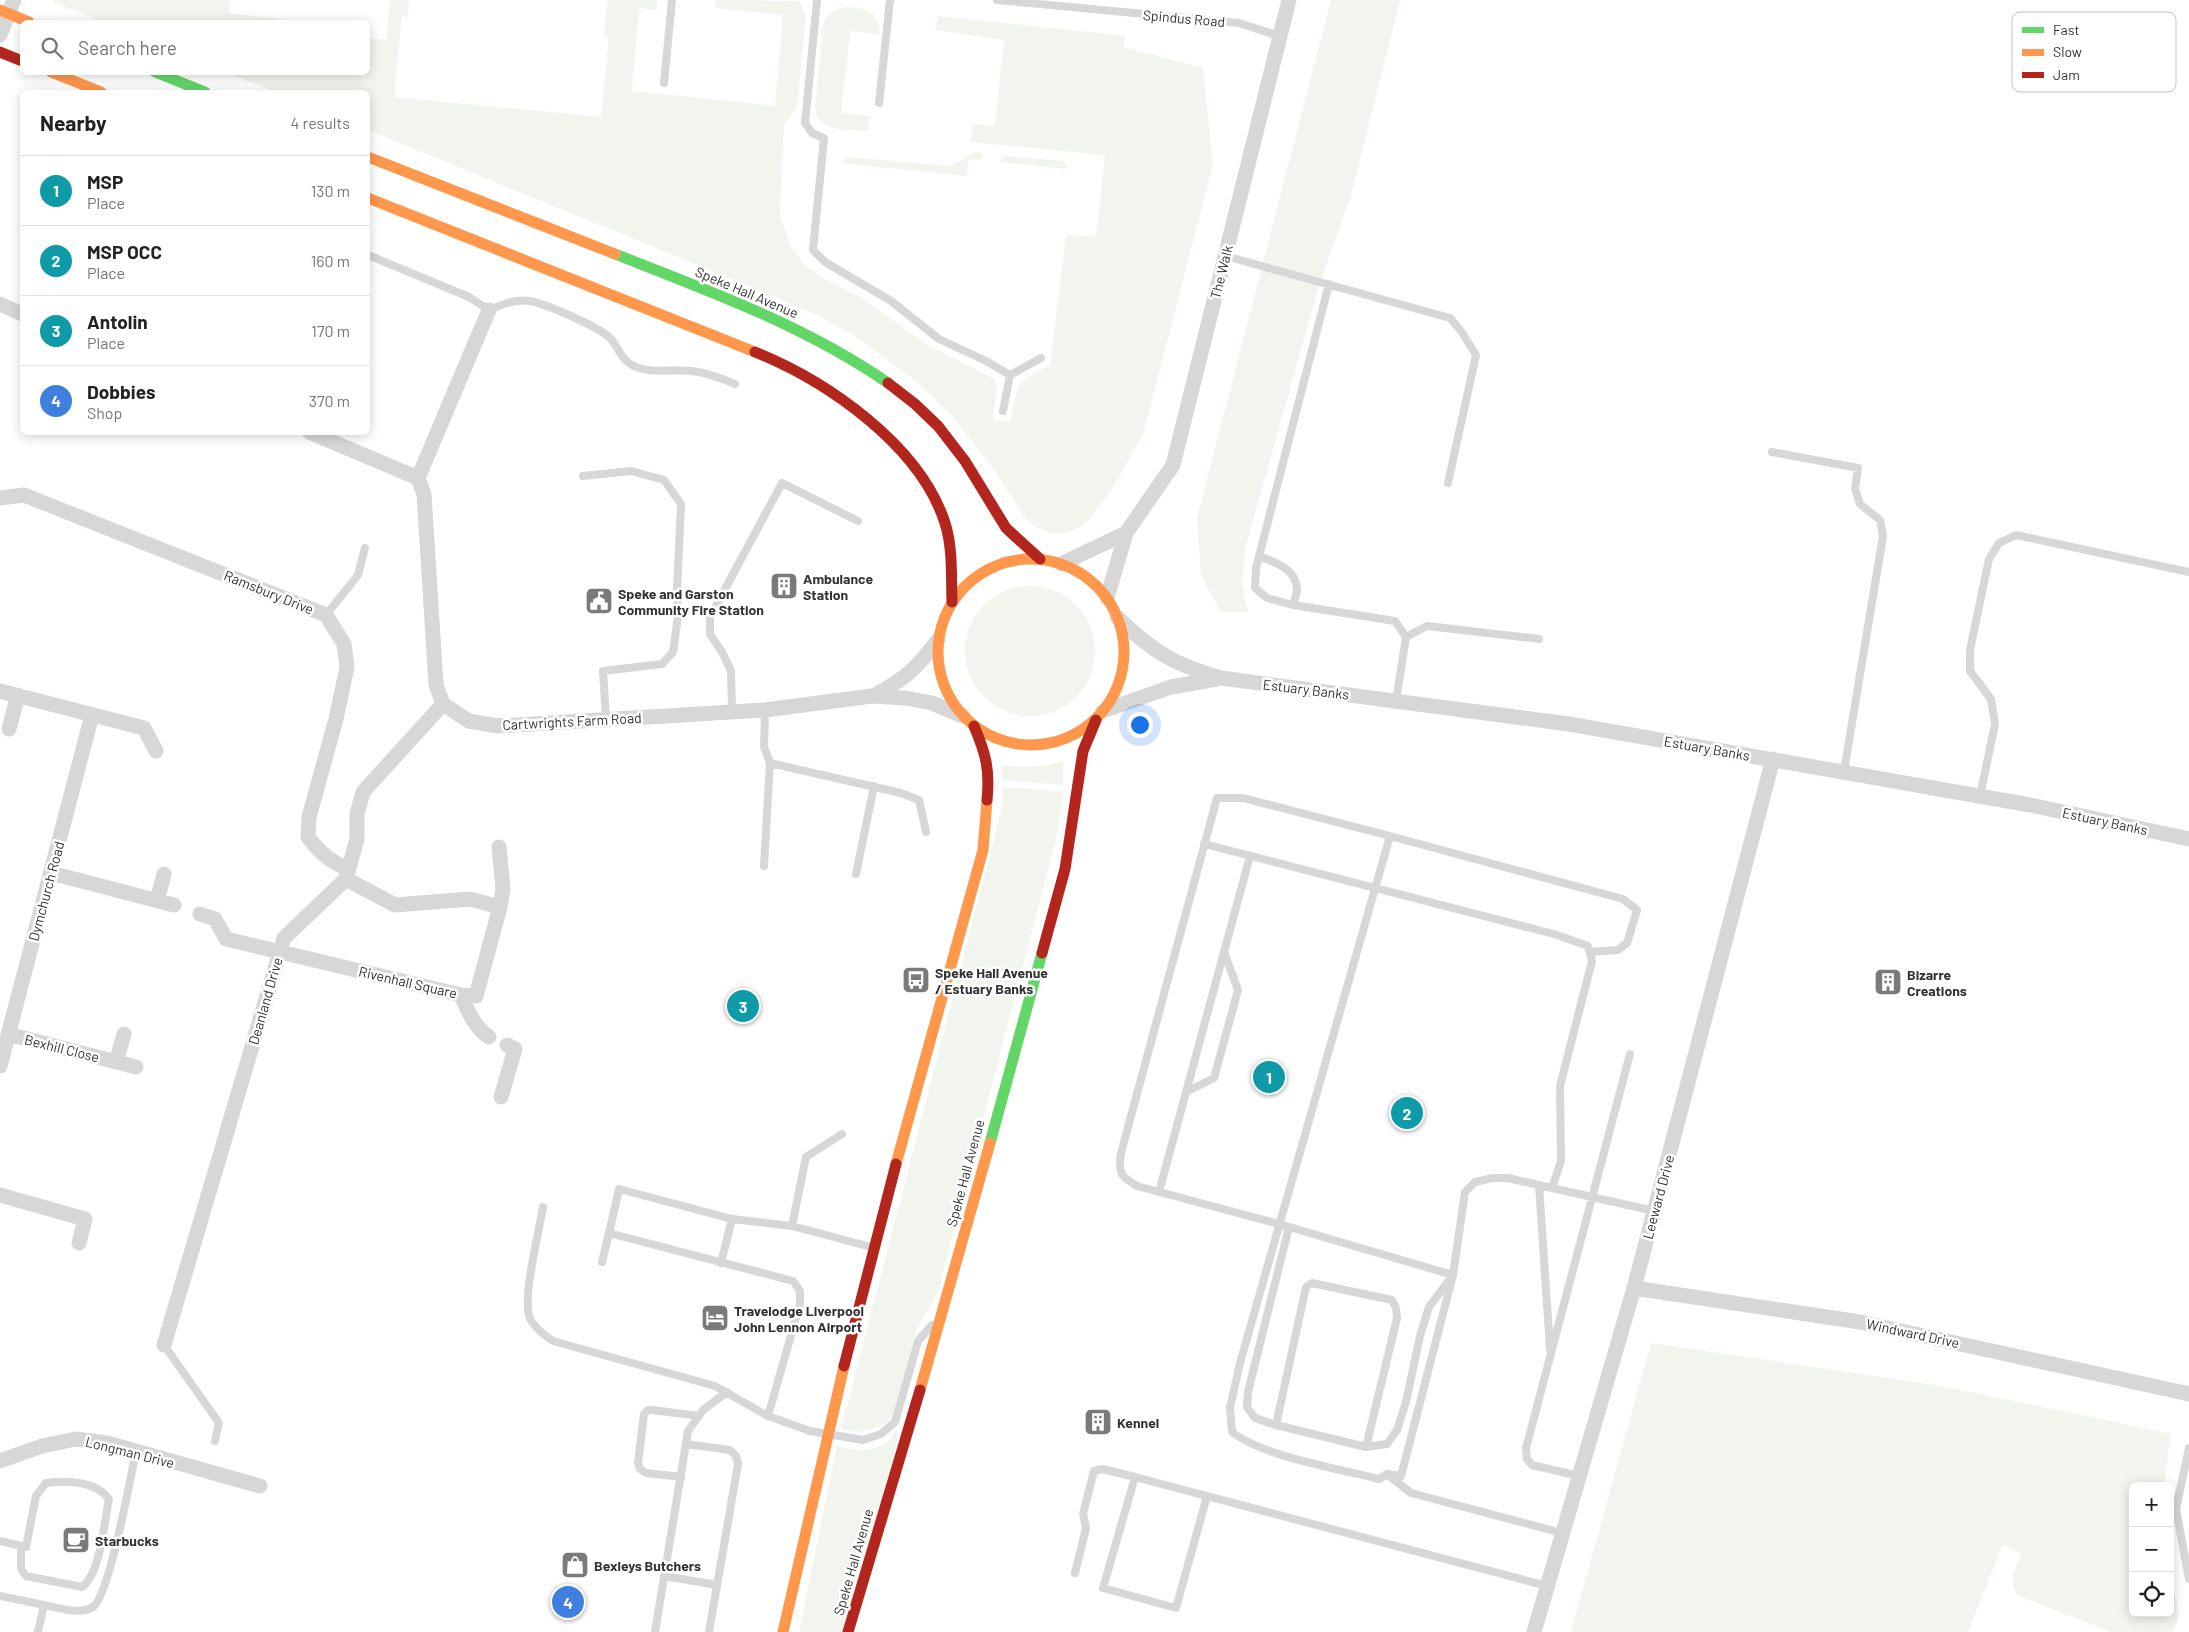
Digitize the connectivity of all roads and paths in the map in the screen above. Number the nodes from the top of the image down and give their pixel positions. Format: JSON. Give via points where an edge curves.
{"nodes":[{"id":1,"x":672,"y":0,"type":"edge"},
{"id":2,"x":817,"y":0,"type":"edge"},
{"id":3,"x":890,"y":0,"type":"edge"},
{"id":4,"x":997,"y":0,"type":"edge"},
{"id":5,"x":1289,"y":0,"type":"edge"},
{"id":6,"x":1040,"y":2,"type":"edge"},
{"id":7,"x":7,"y":8,"type":"edge"},
{"id":8,"x":26,"y":20,"type":"edge"},
{"id":9,"x":0,"y":35,"type":"edge"},
{"id":10,"x":1279,"y":36,"type":"junction"},
{"id":11,"x":0,"y":52,"type":"edge"},
{"id":12,"x":20,"y":60,"type":"edge"},
{"id":13,"x":58,"y":75,"type":"edge"},
{"id":14,"x":162,"y":75,"type":"edge"},
{"id":15,"x":664,"y":83,"type":"dead end"},
{"id":16,"x":96,"y":90,"type":"edge"},
{"id":17,"x":200,"y":90,"type":"edge"},
{"id":18,"x":879,"y":103,"type":"dead end"},
{"id":19,"x":370,"y":157,"type":"edge"},
{"id":20,"x":370,"y":199,"type":"edge"},
{"id":21,"x":1225,"y":256,"type":"junction"},
{"id":22,"x":370,"y":257,"type":"edge"},
{"id":23,"x":1329,"y":284,"type":"junction"},
{"id":24,"x":0,"y":304,"type":"edge"},
{"id":25,"x":488,"y":310,"type":"junction"},
{"id":26,"x":20,"y":313,"type":"edge"},
{"id":27,"x":1041,"y":358,"type":"dead end"},
{"id":28,"x":1010,"y":375,"type":"junction"},
{"id":29,"x":734,"y":384,"type":"dead end"},
{"id":30,"x":1003,"y":411,"type":"dead end"},
{"id":31,"x":316,"y":435,"type":"edge"},
{"id":32,"x":1772,"y":452,"type":"dead end"},
{"id":33,"x":583,"y":476,"type":"dead end"},
{"id":34,"x":418,"y":478,"type":"junction"},
{"id":35,"x":1448,"y":483,"type":"dead end"},
{"id":36,"x":0,"y":498,"type":"edge"},
{"id":37,"x":858,"y":521,"type":"dead end"},
{"id":38,"x":1126,"y":533,"type":"junction"},
{"id":39,"x":366,"y":548,"type":"dead end"},
{"id":40,"x":1259,"y":556,"type":"junction"},
{"id":41,"x":1040,"y":559,"type":"junction"},
{"id":42,"x":1061,"y":564,"type":"junction"},
{"id":43,"x":2189,"y":572,"type":"edge"},
{"id":44,"x":1107,"y":598,"type":"junction"},
{"id":45,"x":952,"y":602,"type":"junction"},
{"id":46,"x":1293,"y":605,"type":"junction"},
{"id":47,"x":326,"y":615,"type":"junction"},
{"id":48,"x":1117,"y":617,"type":"junction"},
{"id":49,"x":1406,"y":637,"type":"junction"},
{"id":50,"x":1539,"y":639,"type":"dead end"},
{"id":51,"x":938,"y":640,"type":"junction"},
{"id":52,"x":1221,"y":678,"type":"junction"},
{"id":53,"x":0,"y":690,"type":"edge"},
{"id":54,"x":18,"y":695,"type":"junction"},
{"id":55,"x":872,"y":696,"type":"junction"},
{"id":56,"x":1396,"y":701,"type":"junction"},
{"id":57,"x":443,"y":704,"type":"junction"},
{"id":58,"x":765,"y":710,"type":"junction"},
{"id":59,"x":732,"y":711,"type":"junction"},
{"id":60,"x":92,"y":715,"type":"junction"},
{"id":61,"x":1099,"y":715,"type":"junction"},
{"id":62,"x":963,"y":716,"type":"junction"},
{"id":63,"x":606,"y":720,"type":"junction"},
{"id":64,"x":974,"y":726,"type":"junction"},
{"id":65,"x":9,"y":729,"type":"dead end"},
{"id":66,"x":156,"y":751,"type":"dead end"},
{"id":67,"x":1773,"y":759,"type":"junction"},
{"id":68,"x":770,"y":763,"type":"junction"},
{"id":69,"x":1844,"y":771,"type":"junction"},
{"id":70,"x":874,"y":786,"type":"junction"},
{"id":71,"x":1980,"y":796,"type":"junction"},
{"id":72,"x":926,"y":832,"type":"dead end"},
{"id":73,"x":1390,"y":836,"type":"junction"},
{"id":74,"x":2189,"y":839,"type":"edge"},
{"id":75,"x":1204,"y":844,"type":"junction"},
{"id":76,"x":499,"y":847,"type":"dead end"},
{"id":77,"x":1250,"y":856,"type":"junction"},
{"id":78,"x":764,"y":866,"type":"dead end"},
{"id":79,"x":51,"y":873,"type":"junction"},
{"id":80,"x":164,"y":874,"type":"dead end"},
{"id":81,"x":348,"y":874,"type":"junction"},
{"id":82,"x":856,"y":874,"type":"dead end"},
{"id":83,"x":1375,"y":889,"type":"junction"},
{"id":84,"x":157,"y":901,"type":"junction"},
{"id":85,"x":174,"y":905,"type":"dead end"},
{"id":86,"x":500,"y":907,"type":"junction"},
{"id":87,"x":200,"y":914,"type":"dead end"},
{"id":88,"x":279,"y":952,"type":"junction"},
{"id":89,"x":1224,"y":952,"type":"junction"},
{"id":90,"x":1590,"y":952,"type":"junction"},
{"id":91,"x":461,"y":995,"type":"junction"},
{"id":92,"x":8,"y":1034,"type":"junction"},
{"id":93,"x":124,"y":1034,"type":"dead end"},
{"id":94,"x":489,"y":1037,"type":"dead end"},
{"id":95,"x":507,"y":1045,"type":"dead end"},
{"id":96,"x":1630,"y":1054,"type":"dead end"},
{"id":97,"x":116,"y":1062,"type":"junction"},
{"id":98,"x":0,"y":1066,"type":"edge"},
{"id":99,"x":136,"y":1067,"type":"dead end"},
{"id":100,"x":1186,"y":1092,"type":"junction"},
{"id":101,"x":501,"y":1097,"type":"dead end"},
{"id":102,"x":842,"y":1134,"type":"dead end"},
{"id":103,"x":1539,"y":1185,"type":"junction"},
{"id":104,"x":1552,"y":1188,"type":"junction"},
{"id":105,"x":1159,"y":1192,"type":"junction"},
{"id":106,"x":0,"y":1195,"type":"edge"},
{"id":107,"x":1592,"y":1197,"type":"junction"},
{"id":108,"x":543,"y":1207,"type":"dead end"},
{"id":109,"x":1654,"y":1211,"type":"junction"},
{"id":110,"x":732,"y":1219,"type":"junction"},
{"id":111,"x":1279,"y":1224,"type":"junction"},
{"id":112,"x":792,"y":1226,"type":"junction"},
{"id":113,"x":1289,"y":1227,"type":"junction"},
{"id":114,"x":609,"y":1233,"type":"junction"},
{"id":115,"x":79,"y":1243,"type":"dead end"},
{"id":116,"x":873,"y":1248,"type":"junction"},
{"id":117,"x":602,"y":1262,"type":"dead end"},
{"id":118,"x":721,"y":1263,"type":"junction"},
{"id":119,"x":1453,"y":1275,"type":"junction"},
{"id":120,"x":1634,"y":1288,"type":"junction"},
{"id":121,"x":942,"y":1315,"type":"junction"},
{"id":122,"x":164,"y":1345,"type":"joint"},
{"id":123,"x":1550,"y":1356,"type":"junction"},
{"id":124,"x":727,"y":1392,"type":"junction"},
{"id":125,"x":2189,"y":1394,"type":"edge"},
{"id":126,"x":698,"y":1416,"type":"junction"},
{"id":127,"x":768,"y":1416,"type":"junction"},
{"id":128,"x":1276,"y":1425,"type":"junction"},
{"id":129,"x":827,"y":1434,"type":"junction"},
{"id":130,"x":215,"y":1441,"type":"dead end"},
{"id":131,"x":686,"y":1444,"type":"junction"},
{"id":132,"x":1366,"y":1447,"type":"junction"},
{"id":133,"x":2189,"y":1448,"type":"edge"},
{"id":134,"x":136,"y":1451,"type":"junction"},
{"id":135,"x":0,"y":1461,"type":"edge"},
{"id":136,"x":1387,"y":1474,"type":"junction"},
{"id":137,"x":1579,"y":1476,"type":"junction"},
{"id":138,"x":681,"y":1477,"type":"junction"},
{"id":139,"x":1135,"y":1477,"type":"junction"},
{"id":140,"x":260,"y":1486,"type":"dead end"},
{"id":141,"x":1207,"y":1496,"type":"junction"},
{"id":142,"x":1562,"y":1533,"type":"junction"},
{"id":143,"x":0,"y":1541,"type":"edge"},
{"id":144,"x":21,"y":1546,"type":"junction"},
{"id":145,"x":1075,"y":1573,"type":"dead end"},
{"id":146,"x":664,"y":1576,"type":"junction"},
{"id":147,"x":2189,"y":1579,"type":"edge"},
{"id":148,"x":717,"y":1584,"type":"junction"},
{"id":149,"x":1547,"y":1586,"type":"junction"},
{"id":150,"x":0,"y":1596,"type":"edge"},
{"id":151,"x":44,"y":1605,"type":"junction"},
{"id":152,"x":38,"y":1632,"type":"edge"},
{"id":153,"x":655,"y":1632,"type":"edge"},
{"id":154,"x":709,"y":1632,"type":"edge"},
{"id":155,"x":783,"y":1632,"type":"edge"},
{"id":156,"x":848,"y":1632,"type":"edge"},
{"id":157,"x":1534,"y":1632,"type":"edge"}],
"edges":[{"from":1,"to":15,"type":"lane"},
{"from":2,"to":28,"type":"lane","via":[[806,123],[812,133],[824,138],[813,250],[825,262],[891,301],[939,339]]},
{"from":3,"to":18,"type":"lane"},
{"from":4,"to":6,"type":"lane","name":"Spindus Road"},
{"from":5,"to":10,"type":"street","name":"The Walk"},
{"from":6,"to":10,"type":"lane","name":"Spindus Road","via":[[1239,23]]},
{"from":7,"to":8,"type":"street"},
{"from":7,"to":9,"type":"street"},
{"from":10,"to":21,"type":"street","name":"The Walk"},
{"from":11,"to":12,"type":"street"},
{"from":13,"to":16,"type":"street"},
{"from":14,"to":17,"type":"street"},
{"from":19,"to":41,"type":"street","name":"Speke Hall Avenue","via":[[751,308],[850,357],[887,382],[958,450],[1013,537]]},
{"from":20,"to":45,"type":"street","via":[[758,353],[808,377],[890,440],[918,471],[936,499],[945,523],[950,553]]},
{"from":21,"to":23,"type":"lane"},
{"from":21,"to":38,"type":"street","name":"The Walk","via":[[1173,465]]},
{"from":22,"to":25,"type":"lane","via":[[468,297]]},
{"from":23,"to":35,"type":"lane","via":[[1450,318],[1476,355]]},
{"from":23,"to":40,"type":"lane"},
{"from":24,"to":26,"type":"street"},
{"from":25,"to":29,"type":"lane","via":[[512,302],[531,301],[606,335],[622,357],[635,367],[692,371]]},
{"from":25,"to":34,"type":"street"},
{"from":27,"to":28,"type":"lane"},
{"from":28,"to":30,"type":"lane"},
{"from":31,"to":34,"type":"street"},
{"from":32,"to":69,"type":"lane","via":[[1858,468],[1855,489],[1860,504],[1880,520],[1883,536]]},
{"from":33,"to":63,"type":"lane","via":[[631,471],[664,480],[682,504],[676,590],[678,616],[673,652],[662,664],[603,671]]},
{"from":34,"to":57,"type":"street","via":[[424,494],[436,685]]},
{"from":36,"to":47,"type":"street","name":"Ramsbury Drive","via":[[24,495]]},
{"from":37,"to":59,"type":"lane","via":[[782,483],[710,618],[710,634],[731,671]]},
{"from":38,"to":42,"type":"street","name":"The Walk"},
{"from":38,"to":44,"type":"street","name":"The Walk"},
{"from":39,"to":47,"type":"lane","via":[[358,575]]},
{"from":40,"to":46,"type":"lane","via":[[1289,570],[1297,589]]},
{"from":40,"to":46,"type":"lane","via":[[1255,588],[1267,598]]},
{"from":41,"to":42,"type":"street"},
{"from":41,"to":45,"type":"street","via":[[1018,560],[992,568],[970,582]]},
{"from":42,"to":44,"type":"street","via":[[1087,578]]},
{"from":43,"to":71,"type":"lane","via":[[2016,535],[1999,543],[1989,560],[1970,650],[1970,671],[1991,699],[1996,724]]},
{"from":44,"to":48,"type":"street"},
{"from":45,"to":51,"type":"street"},
{"from":46,"to":49,"type":"lane","via":[[1395,620]]},
{"from":47,"to":81,"type":"street","name":"Ramsbury Drive","via":[[344,644],[347,667],[309,817],[308,837]]},
{"from":48,"to":52,"type":"street","name":"Estuary Banks","via":[[1142,642],[1164,656]]},
{"from":48,"to":61,"type":"street","via":[[1123,638],[1124,664],[1117,689]]},
{"from":49,"to":50,"type":"lane","via":[[1427,626]]},
{"from":49,"to":56,"type":"lane"},
{"from":51,"to":55,"type":"street","name":"Cartwrights Farm Road","via":[[920,664],[899,682]]},
{"from":51,"to":62,"type":"street","via":[[939,667],[947,693]]},
{"from":52,"to":56,"type":"street","name":"Estuary Banks"},
{"from":52,"to":61,"type":"street","name":"Estuary Banks","via":[[1171,687]]},
{"from":53,"to":54,"type":"street"},
{"from":54,"to":60,"type":"street"},
{"from":54,"to":65,"type":"street"},
{"from":55,"to":58,"type":"street","name":"Cartwrights Farm Road"},
{"from":55,"to":62,"type":"street","name":"Cartwrights Farm Road","via":[[932,703]]},
{"from":56,"to":67,"type":"street","name":"Estuary Banks","via":[[1569,724]]},
{"from":57,"to":63,"type":"street","name":"Cartwrights Farm Road","via":[[469,721],[498,726]]},
{"from":57,"to":81,"type":"street","via":[[363,792],[357,814],[357,839]]},
{"from":58,"to":59,"type":"street","name":"Cartwrights Farm Road"},
{"from":58,"to":68,"type":"lane","via":[[764,746]]},
{"from":59,"to":63,"type":"street","name":"Cartwrights Farm Road"},
{"from":60,"to":66,"type":"street","via":[[144,728]]},
{"from":60,"to":79,"type":"street","name":"Dymchurch Road"},
{"from":61,"to":64,"type":"street","via":[[1072,736],[1044,744],[1014,744]]},
{"from":61,"to":121,"type":"street","name":"Speke Hall Avenue","via":[[1083,751],[1065,869]]},
{"from":62,"to":64,"type":"street"},
{"from":64,"to":116,"type":"street","via":[[986,755],[989,783],[983,850]]},
{"from":67,"to":69,"type":"street","name":"Estuary Banks"},
{"from":67,"to":109,"type":"street","name":"Leeward Drive"},
{"from":68,"to":70,"type":"lane"},
{"from":68,"to":78,"type":"lane"},
{"from":69,"to":71,"type":"street","name":"Estuary Banks"},
{"from":70,"to":72,"type":"lane","via":[[919,800]]},
{"from":70,"to":82,"type":"lane"},
{"from":71,"to":74,"type":"street","name":"Estuary Banks"},
{"from":73,"to":75,"type":"lane","via":[[1243,798],[1217,798]]},
{"from":73,"to":83,"type":"lane"},
{"from":73,"to":90,"type":"lane","via":[[1623,899],[1637,910],[1627,943],[1618,950]]},
{"from":75,"to":77,"type":"lane"},
{"from":75,"to":105,"type":"lane","via":[[1119,1168],[1124,1178],[1137,1186]]},
{"from":76,"to":86,"type":"street","name":"Rivenhall Square"},
{"from":77,"to":83,"type":"lane"},
{"from":77,"to":89,"type":"lane"},
{"from":79,"to":84,"type":"street"},
{"from":79,"to":92,"type":"street","name":"Dymchurch Road"},
{"from":80,"to":84,"type":"street"},
{"from":81,"to":86,"type":"street","via":[[395,905],[470,899]]},
{"from":81,"to":88,"type":"street","name":"Deanland Drive","via":[[284,938]]},
{"from":83,"to":90,"type":"lane","via":[[1554,934],[1588,946]]},
{"from":83,"to":111,"type":"lane"},
{"from":84,"to":85,"type":"street"},
{"from":86,"to":91,"type":"street","name":"Rivenhall Square","via":[[476,996]]},
{"from":87,"to":88,"type":"street","name":"Rivenhall Square","via":[[215,919],[226,939]]},
{"from":88,"to":91,"type":"street","name":"Rivenhall Square"},
{"from":88,"to":122,"type":"street","name":"Deanland Drive"},
{"from":89,"to":100,"type":"lane"},
{"from":89,"to":100,"type":"lane","via":[[1238,990],[1214,1078]]},
{"from":90,"to":104,"type":"lane","via":[[1592,961],[1560,1086],[1561,1161]]},
{"from":91,"to":94,"type":"street","via":[[480,1031]]},
{"from":92,"to":97,"type":"street","name":"Bexhill Close"},
{"from":92,"to":98,"type":"street","name":"Dymchurch Road"},
{"from":93,"to":97,"type":"street","name":"Bexhill Close"},
{"from":95,"to":101,"type":"street","via":[[514,1048]]},
{"from":96,"to":107,"type":"lane"},
{"from":97,"to":99,"type":"street","name":"Bexhill Close"},
{"from":100,"to":105,"type":"lane"},
{"from":102,"to":112,"type":"lane","via":[[806,1157]]},
{"from":103,"to":104,"type":"lane"},
{"from":103,"to":119,"type":"lane","via":[[1493,1178],[1475,1182],[1465,1192]]},
{"from":103,"to":123,"type":"lane"},
{"from":104,"to":107,"type":"lane"},
{"from":105,"to":111,"type":"lane"},
{"from":106,"to":115,"type":"street","via":[[85,1219]]},
{"from":107,"to":109,"type":"lane"},
{"from":107,"to":123,"type":"lane"},
{"from":108,"to":124,"type":"lane","via":[[527,1300],[530,1317],[541,1333],[553,1341]]},
{"from":109,"to":120,"type":"street","name":"Leeward Drive"},
{"from":110,"to":112,"type":"lane"},
{"from":110,"to":114,"type":"lane","via":[[619,1189]]},
{"from":110,"to":118,"type":"lane"},
{"from":111,"to":113,"type":"lane"},
{"from":111,"to":136,"type":"lane","via":[[1236,1381],[1230,1408],[1232,1432],[1244,1442],[1325,1466],[1379,1479]]},
{"from":112,"to":116,"type":"lane"},
{"from":113,"to":119,"type":"lane"},
{"from":113,"to":128,"type":"lane","via":[[1247,1407],[1255,1418]]},
{"from":114,"to":117,"type":"lane"},
{"from":114,"to":118,"type":"lane"},
{"from":116,"to":129,"type":"street"},
{"from":118,"to":127,"type":"lane","via":[[793,1281],[800,1291],[800,1304]]},
{"from":119,"to":132,"type":"lane","via":[[1429,1307],[1397,1430],[1387,1444]]},
{"from":119,"to":136,"type":"lane","via":[[1401,1476]]},
{"from":120,"to":125,"type":"street","name":"Windward Drive","via":[[1860,1322]]},
{"from":120,"to":137,"type":"street","name":"Leeward Drive"},
{"from":121,"to":129,"type":"lane","via":[[918,1340],[895,1422],[881,1434],[863,1440]]},
{"from":121,"to":156,"type":"street","name":"Speke Hall Avenue"},
{"from":122,"to":130,"type":"lane","via":[[219,1423]]},
{"from":123,"to":137,"type":"lane","via":[[1526,1448],[1527,1459],[1532,1465]]},
{"from":124,"to":126,"type":"lane"},
{"from":124,"to":127,"type":"lane"},
{"from":126,"to":131,"type":"lane","via":[[688,1431]]},
{"from":126,"to":138,"type":"lane","via":[[652,1410],[644,1414],[640,1470]]},
{"from":127,"to":129,"type":"lane"},
{"from":128,"to":132,"type":"lane"},
{"from":128,"to":132,"type":"lane","via":[[1306,1287],[1312,1283],[1392,1300],[1397,1318]]},
{"from":129,"to":155,"type":"street"},
{"from":131,"to":138,"type":"lane"},
{"from":131,"to":148,"type":"lane","via":[[730,1450],[738,1464]]},
{"from":133,"to":147,"type":"lane","via":[[2176,1509]]},
{"from":134,"to":135,"type":"street","name":"Longman Drive","via":[[76,1439],[42,1446]]},
{"from":134,"to":140,"type":"street","name":"Longman Drive"},
{"from":134,"to":151,"type":"lane","via":[[108,1578],[100,1598],[94,1606],[81,1611]]},
{"from":136,"to":142,"type":"lane","via":[[1411,1493]]},
{"from":137,"to":142,"type":"street","name":"Leeward Drive"},
{"from":138,"to":146,"type":"lane"},
{"from":139,"to":141,"type":"lane"},
{"from":139,"to":141,"type":"lane","via":[[1103,1588],[1176,1608]]},
{"from":139,"to":145,"type":"lane","via":[[1102,1469],[1094,1471],[1083,1514],[1086,1528]]},
{"from":141,"to":149,"type":"lane"},
{"from":142,"to":149,"type":"street","name":"Leeward Drive"},
{"from":143,"to":144,"type":"lane"},
{"from":144,"to":144,"type":"lane","via":[[26,1547],[36,1496],[46,1483],[90,1486],[104,1492],[109,1499],[96,1567],[90,1581],[82,1587],[26,1576],[21,1569]]},
{"from":146,"to":148,"type":"lane"},
{"from":146,"to":153,"type":"lane"},
{"from":148,"to":154,"type":"lane"},
{"from":149,"to":157,"type":"street","name":"Leeward Drive"},
{"from":150,"to":151,"type":"lane"},
{"from":151,"to":152,"type":"lane"}]}
